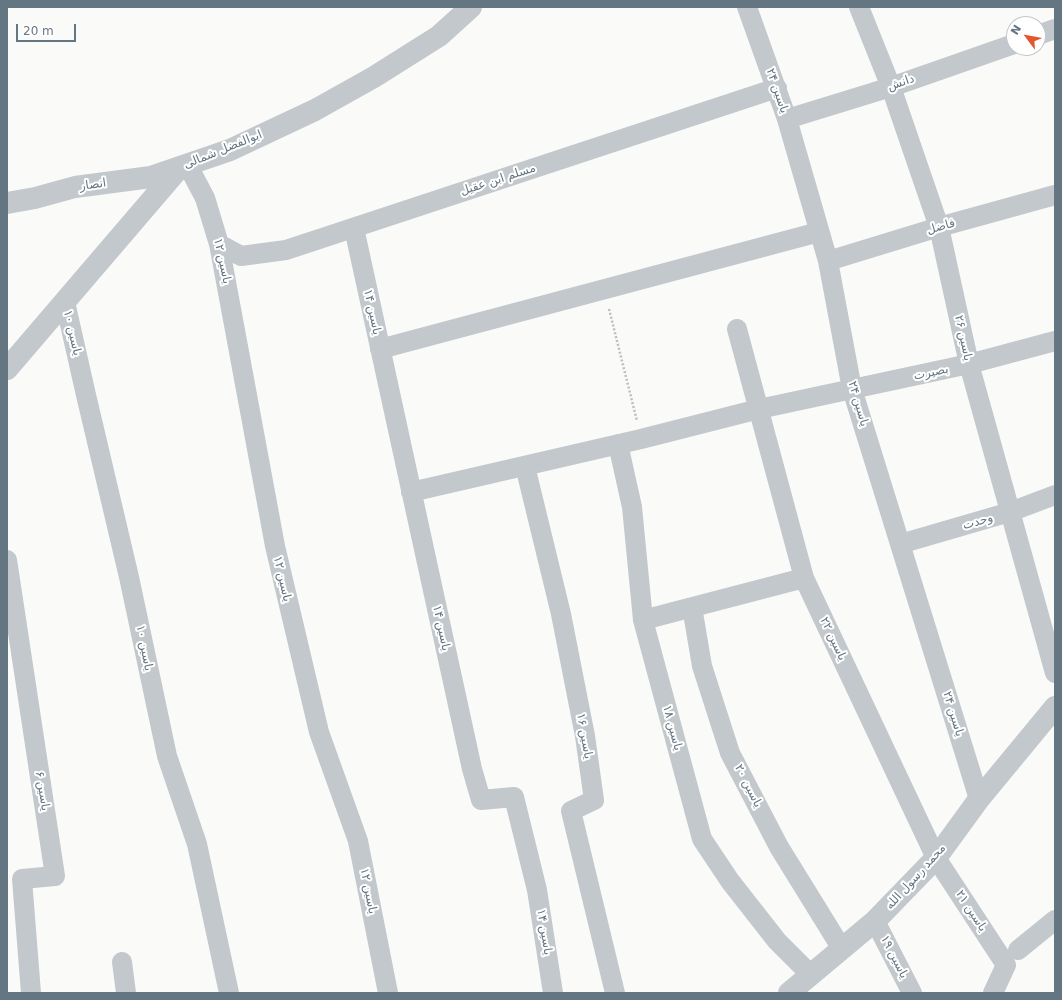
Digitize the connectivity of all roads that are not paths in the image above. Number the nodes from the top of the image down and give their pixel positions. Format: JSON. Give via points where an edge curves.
{"nodes":[{"id":1,"x":471,"y":7,"type":"edge"},
{"id":2,"x":747,"y":7,"type":"edge"},
{"id":3,"x":860,"y":7,"type":"edge"},
{"id":4,"x":1006,"y":47,"type":"edge"},
{"id":5,"x":891,"y":87,"type":"junction"},
{"id":6,"x":777,"y":88,"type":"junction"},
{"id":7,"x":787,"y":119,"type":"junction"},
{"id":8,"x":184,"y":166,"type":"junction"},
{"id":9,"x":1055,"y":195,"type":"edge"},
{"id":10,"x":7,"y":203,"type":"edge"},
{"id":11,"x":939,"y":227,"type":"junction"},
{"id":12,"x":354,"y":228,"type":"junction"},
{"id":13,"x":819,"y":232,"type":"junction"},
{"id":14,"x":219,"y":244,"type":"junction"},
{"id":15,"x":828,"y":261,"type":"junction"},
{"id":16,"x":65,"y":302,"type":"junction"},
{"id":17,"x":737,"y":329,"type":"dead end"},
{"id":18,"x":1055,"y":341,"type":"edge"},
{"id":19,"x":380,"y":349,"type":"junction"},
{"id":20,"x":969,"y":364,"type":"junction"},
{"id":21,"x":7,"y":370,"type":"edge"},
{"id":22,"x":852,"y":389,"type":"junction"},
{"id":23,"x":759,"y":409,"type":"junction"},
{"id":24,"x":618,"y":444,"type":"junction"},
{"id":25,"x":525,"y":466,"type":"junction"},
{"id":26,"x":411,"y":492,"type":"junction"},
{"id":27,"x":1055,"y":495,"type":"edge"},
{"id":28,"x":1010,"y":512,"type":"junction"},
{"id":29,"x":900,"y":544,"type":"junction"},
{"id":30,"x":7,"y":560,"type":"edge"},
{"id":31,"x":804,"y":578,"type":"junction"},
{"id":32,"x":692,"y":607,"type":"junction"},
{"id":33,"x":643,"y":620,"type":"junction"},
{"id":34,"x":1055,"y":673,"type":"edge"},
{"id":35,"x":1055,"y":707,"type":"edge"},
{"id":36,"x":979,"y":799,"type":"junction"},
{"id":37,"x":936,"y":858,"type":"junction"},
{"id":38,"x":1055,"y":920,"type":"edge"},
{"id":39,"x":875,"y":921,"type":"junction"},
{"id":40,"x":842,"y":949,"type":"junction"},
{"id":41,"x":1018,"y":950,"type":"dead end"},
{"id":42,"x":122,"y":962,"type":"dead end"},
{"id":43,"x":811,"y":975,"type":"junction"},
{"id":44,"x":31,"y":993,"type":"edge"},
{"id":45,"x":126,"y":993,"type":"edge"},
{"id":46,"x":229,"y":993,"type":"edge"},
{"id":47,"x":388,"y":993,"type":"edge"},
{"id":48,"x":553,"y":993,"type":"edge"},
{"id":49,"x":615,"y":993,"type":"edge"},
{"id":50,"x":789,"y":993,"type":"edge"},
{"id":51,"x":912,"y":993,"type":"edge"},
{"id":52,"x":993,"y":993,"type":"edge"}],
"edges":[{"from":1,"to":8,"type":"street","name":"ابوالفضل شمالی","via":[[439,36],[374,78],[315,110],[230,150]]},
{"from":2,"to":6,"type":"street","name":"یاسین ۲۴"},
{"from":3,"to":5,"type":"street","name":"یاسین ۲۶"},
{"from":4,"to":5,"type":"street","name":"دانش"},
{"from":5,"to":7,"type":"street","name":"دانش"},
{"from":5,"to":11,"type":"street","name":"یاسین ۲۶"},
{"from":6,"to":7,"type":"street","name":"یاسین ۲۴"},
{"from":6,"to":12,"type":"street","name":"مسلم ابن عقیل"},
{"from":7,"to":13,"type":"street","name":"یاسین ۲۴"},
{"from":8,"to":10,"type":"street","name":"انصار","via":[[151,177],[75,187]]},
{"from":8,"to":14,"type":"street","name":"یاسین ۱۲","via":[[205,198]]},
{"from":8,"to":16,"type":"street","name":"ابوالفضل شمالی"},
{"from":9,"to":11,"type":"street","name":"فاضل"},
{"from":11,"to":15,"type":"street","name":"فاضل"},
{"from":11,"to":20,"type":"street","name":"یاسین ۲۶"},
{"from":12,"to":14,"type":"street","name":"مسلم ابن عقیل","via":[[286,250],[241,256]]},
{"from":12,"to":19,"type":"street","name":"یاسین ۱۴"},
{"from":13,"to":15,"type":"street","name":"یاسین ۲۴"},
{"from":13,"to":19,"type":"street"},
{"from":14,"to":47,"type":"street","name":"یاسین ۱۲","via":[[275,546],[319,732],[358,840]]},
{"from":15,"to":22,"type":"street","name":"یاسین ۲۴"},
{"from":16,"to":21,"type":"street","name":"ابوالفضل شمالی"},
{"from":16,"to":46,"type":"street","name":"یاسین ۱۰","via":[[129,576],[167,756],[197,844]]},
{"from":17,"to":23,"type":"street","name":"یاسین ۲۲"},
{"from":18,"to":20,"type":"street","name":"بصیرت"},
{"from":19,"to":26,"type":"street","name":"یاسین ۱۴"},
{"from":20,"to":22,"type":"street","name":"بصیرت"},
{"from":20,"to":28,"type":"street","name":"یاسین ۲۶"},
{"from":22,"to":23,"type":"street","name":"بصیرت"},
{"from":22,"to":29,"type":"street","name":"یاسین ۲۴"},
{"from":23,"to":24,"type":"street","name":"بصیرت"},
{"from":23,"to":31,"type":"street","name":"یاسین ۲۲"},
{"from":24,"to":25,"type":"street","name":"بصیرت"},
{"from":24,"to":33,"type":"street","name":"یاسین ۱۸","via":[[632,507]]},
{"from":25,"to":26,"type":"street","name":"بصیرت"},
{"from":25,"to":49,"type":"street","name":"یاسین ۱۶","via":[[561,614],[585,736],[594,800],[571,811]]},
{"from":26,"to":48,"type":"street","name":"یاسین ۱۴","via":[[472,769],[481,800],[514,797],[537,890]]},
{"from":27,"to":28,"type":"street","name":"وحدت"},
{"from":28,"to":29,"type":"street","name":"وحدت"},
{"from":28,"to":34,"type":"street","name":"یاسین ۲۶"},
{"from":29,"to":36,"type":"street","name":"یاسین ۲۴"},
{"from":30,"to":44,"type":"street","name":"یاسین ۶","via":[[55,876],[22,879]]},
{"from":31,"to":32,"type":"street"},
{"from":31,"to":37,"type":"street","name":"یاسین ۲۲"},
{"from":32,"to":33,"type":"street"},
{"from":32,"to":40,"type":"street","name":"یاسین ۲۰","via":[[702,666],[730,753],[779,847]]},
{"from":33,"to":43,"type":"street","name":"یاسین ۱۸","via":[[702,839],[730,881],[777,941]]},
{"from":35,"to":36,"type":"street","name":"محمد رسول الله"},
{"from":36,"to":37,"type":"street","name":"محمد رسول الله"},
{"from":37,"to":39,"type":"street","name":"محمد رسول الله"},
{"from":37,"to":52,"type":"street","name":"یاسین ۲۱","via":[[1006,965]]},
{"from":38,"to":41,"type":"street"},
{"from":39,"to":40,"type":"street","name":"محمد رسول الله"},
{"from":39,"to":51,"type":"street","name":"یاسین ۱۹"},
{"from":40,"to":43,"type":"street","name":"محمد رسول الله"},
{"from":42,"to":45,"type":"street"},
{"from":43,"to":50,"type":"street","name":"محمد رسول الله"}]}
